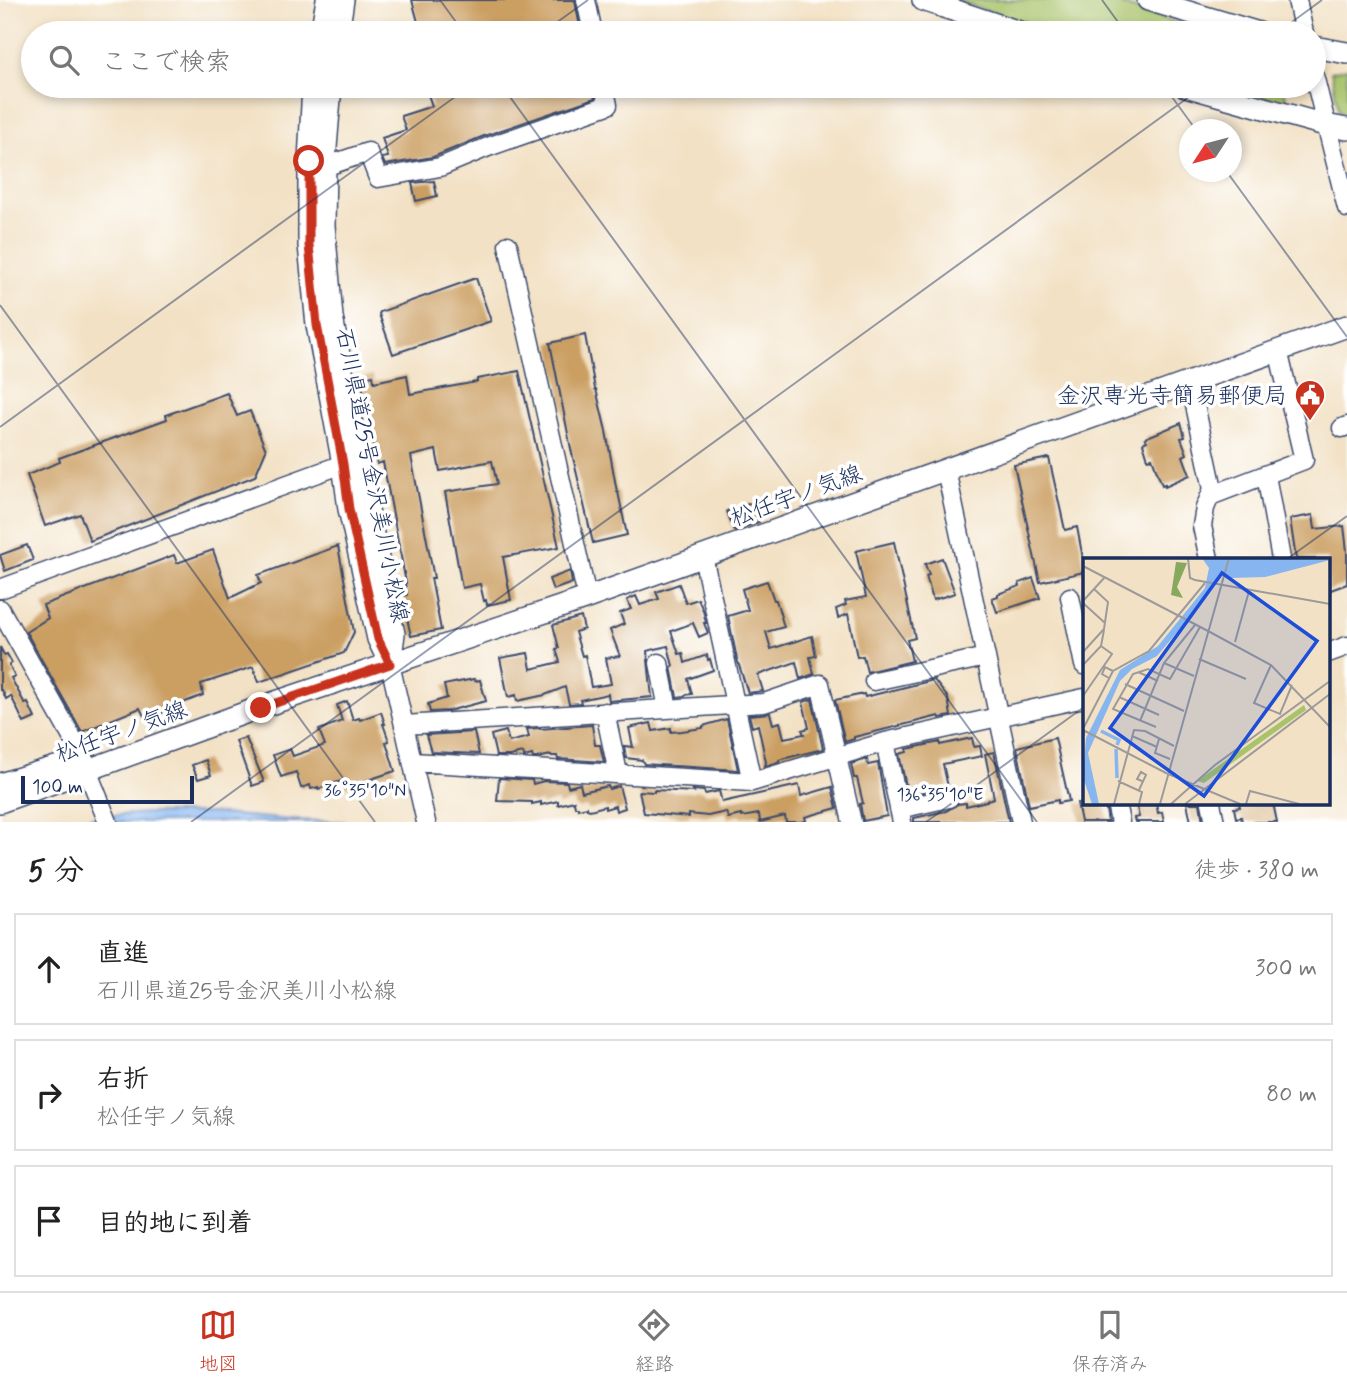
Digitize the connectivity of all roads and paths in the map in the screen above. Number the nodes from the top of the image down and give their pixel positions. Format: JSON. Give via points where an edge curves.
{"nodes":[{"id":1,"x":327,"y":0,"type":"edge"},
{"id":2,"x":343,"y":0,"type":"edge"},
{"id":3,"x":586,"y":0,"type":"edge"},
{"id":4,"x":923,"y":0,"type":"edge"},
{"id":5,"x":1148,"y":0,"type":"edge"},
{"id":6,"x":1297,"y":0,"type":"edge"},
{"id":7,"x":323,"y":21,"type":"edge"},
{"id":8,"x":340,"y":21,"type":"edge"},
{"id":9,"x":590,"y":21,"type":"edge"},
{"id":10,"x":986,"y":21,"type":"edge"},
{"id":11,"x":1219,"y":21,"type":"edge"},
{"id":12,"x":1301,"y":21,"type":"edge"},
{"id":13,"x":1326,"y":49,"type":"edge"},
{"id":14,"x":1347,"y":53,"type":"edge"},
{"id":15,"x":312,"y":98,"type":"edge"},
{"id":16,"x":330,"y":98,"type":"edge"},
{"id":17,"x":607,"y":98,"type":"edge"},
{"id":18,"x":1228,"y":98,"type":"edge"},
{"id":19,"x":1319,"y":98,"type":"edge"},
{"id":20,"x":1325,"y":125,"type":"junction"},
{"id":21,"x":1347,"y":129,"type":"edge"},
{"id":22,"x":324,"y":167,"type":"junction"},
{"id":23,"x":1347,"y":208,"type":"edge"},
{"id":24,"x":508,"y":245,"type":"dead end"},
{"id":25,"x":1347,"y":326,"type":"edge"},
{"id":26,"x":1278,"y":350,"type":"junction"},
{"id":27,"x":1190,"y":382,"type":"junction"},
{"id":28,"x":343,"y":464,"type":"junction"},
{"id":29,"x":946,"y":470,"type":"junction"},
{"id":30,"x":1266,"y":474,"type":"junction"},
{"id":31,"x":1210,"y":496,"type":"junction"},
{"id":32,"x":703,"y":556,"type":"junction"},
{"id":33,"x":1209,"y":558,"type":"edge"},
{"id":34,"x":1281,"y":558,"type":"edge"},
{"id":35,"x":0,"y":589,"type":"edge"},
{"id":36,"x":587,"y":597,"type":"junction"},
{"id":37,"x":1070,"y":597,"type":"dead end"},
{"id":38,"x":0,"y":609,"type":"edge"},
{"id":39,"x":1347,"y":646,"type":"edge"},
{"id":40,"x":1330,"y":652,"type":"edge"},
{"id":41,"x":986,"y":657,"type":"junction"},
{"id":42,"x":1083,"y":660,"type":"edge"},
{"id":43,"x":659,"y":663,"type":"dead end"},
{"id":44,"x":390,"y":664,"type":"junction"},
{"id":45,"x":874,"y":681,"type":"dead end"},
{"id":46,"x":1083,"y":698,"type":"edge"},
{"id":47,"x":736,"y":705,"type":"junction"},
{"id":48,"x":668,"y":709,"type":"junction"},
{"id":49,"x":605,"y":712,"type":"junction"},
{"id":50,"x":999,"y":716,"type":"junction"},
{"id":51,"x":404,"y":725,"type":"junction"},
{"id":52,"x":885,"y":742,"type":"junction"},
{"id":53,"x":838,"y":757,"type":"junction"},
{"id":54,"x":412,"y":762,"type":"junction"},
{"id":55,"x":85,"y":765,"type":"junction"},
{"id":56,"x":618,"y":774,"type":"junction"},
{"id":57,"x":752,"y":782,"type":"junction"},
{"id":58,"x":0,"y":784,"type":"edge"},
{"id":59,"x":27,"y":784,"type":"junction"},
{"id":60,"x":949,"y":798,"type":"dead end"},
{"id":61,"x":0,"y":802,"type":"edge"},
{"id":62,"x":1116,"y":804,"type":"edge"},
{"id":63,"x":1211,"y":804,"type":"edge"},
{"id":64,"x":425,"y":813,"type":"edge"},
{"id":65,"x":900,"y":815,"type":"edge"},
{"id":66,"x":108,"y":822,"type":"edge"},
{"id":67,"x":852,"y":822,"type":"edge"},
{"id":68,"x":1021,"y":822,"type":"edge"},
{"id":69,"x":1120,"y":822,"type":"edge"},
{"id":70,"x":1215,"y":822,"type":"edge"}],
"edges":[{"from":1,"to":7,"type":"main road"},
{"from":2,"to":8,"type":"main road"},
{"from":3,"to":9,"type":"street"},
{"from":4,"to":10,"type":"main road"},
{"from":5,"to":11,"type":"main road"},
{"from":6,"to":12,"type":"street"},
{"from":13,"to":14,"type":"main road"},
{"from":15,"to":28,"type":"main road","name":"石川県道25号金沢美川小松線","via":[[309,245],[317,325]]},
{"from":16,"to":22,"type":"main road","name":"石川県道25号金沢美川小松線"},
{"from":17,"to":22,"type":"street","via":[[608,105],[440,167],[378,178],[368,152]]},
{"from":18,"to":20,"type":"main road"},
{"from":19,"to":20,"type":"street"},
{"from":20,"to":21,"type":"main road"},
{"from":20,"to":23,"type":"street"},
{"from":22,"to":44,"type":"main road","name":"石川県道25号金沢美川小松線","via":[[332,317],[394,634]]},
{"from":24,"to":36,"type":"street"},
{"from":25,"to":26,"type":"main road","name":"松任宇ノ気線"},
{"from":26,"to":27,"type":"main road","name":"松任宇ノ気線"},
{"from":26,"to":30,"type":"street","via":[[1304,460]]},
{"from":27,"to":29,"type":"main road","name":"松任宇ノ気線"},
{"from":27,"to":31,"type":"street","via":[[1213,489]]},
{"from":28,"to":35,"type":"street"},
{"from":28,"to":44,"type":"main road","name":"石川県道25号金沢美川小松線","via":[[378,639]]},
{"from":29,"to":32,"type":"main road","name":"松任宇ノ気線"},
{"from":29,"to":41,"type":"street"},
{"from":30,"to":31,"type":"street"},
{"from":30,"to":34,"type":"street"},
{"from":31,"to":33,"type":"street","via":[[1202,526]]},
{"from":32,"to":36,"type":"main road","name":"松任宇ノ気線"},
{"from":32,"to":47,"type":"street"},
{"from":36,"to":44,"type":"main road","name":"松任宇ノ気線"},
{"from":37,"to":42,"type":"street"},
{"from":38,"to":55,"type":"street"},
{"from":39,"to":40,"type":"street"},
{"from":41,"to":45,"type":"street"},
{"from":41,"to":50,"type":"street"},
{"from":43,"to":48,"type":"street"},
{"from":44,"to":51,"type":"street"},
{"from":44,"to":55,"type":"main road","name":"松任宇ノ気線"},
{"from":46,"to":50,"type":"street"},
{"from":47,"to":48,"type":"street"},
{"from":47,"to":53,"type":"street","via":[[765,703],[820,684]]},
{"from":47,"to":57,"type":"street"},
{"from":48,"to":49,"type":"street"},
{"from":49,"to":51,"type":"street"},
{"from":49,"to":56,"type":"street"},
{"from":50,"to":52,"type":"street"},
{"from":50,"to":68,"type":"street"},
{"from":51,"to":54,"type":"street"},
{"from":52,"to":53,"type":"street"},
{"from":52,"to":65,"type":"street"},
{"from":53,"to":57,"type":"street"},
{"from":53,"to":67,"type":"street"},
{"from":54,"to":56,"type":"street"},
{"from":54,"to":64,"type":"street"},
{"from":55,"to":59,"type":"main road","name":"松任宇ノ気線"},
{"from":55,"to":66,"type":"street"},
{"from":56,"to":57,"type":"street"},
{"from":58,"to":59,"type":"main road","name":"松任宇ノ気線"},
{"from":59,"to":61,"type":"main road","name":"松任宇ノ気線"},
{"from":60,"to":65,"type":"street"},
{"from":62,"to":69,"type":"street"},
{"from":63,"to":70,"type":"street"}]}
